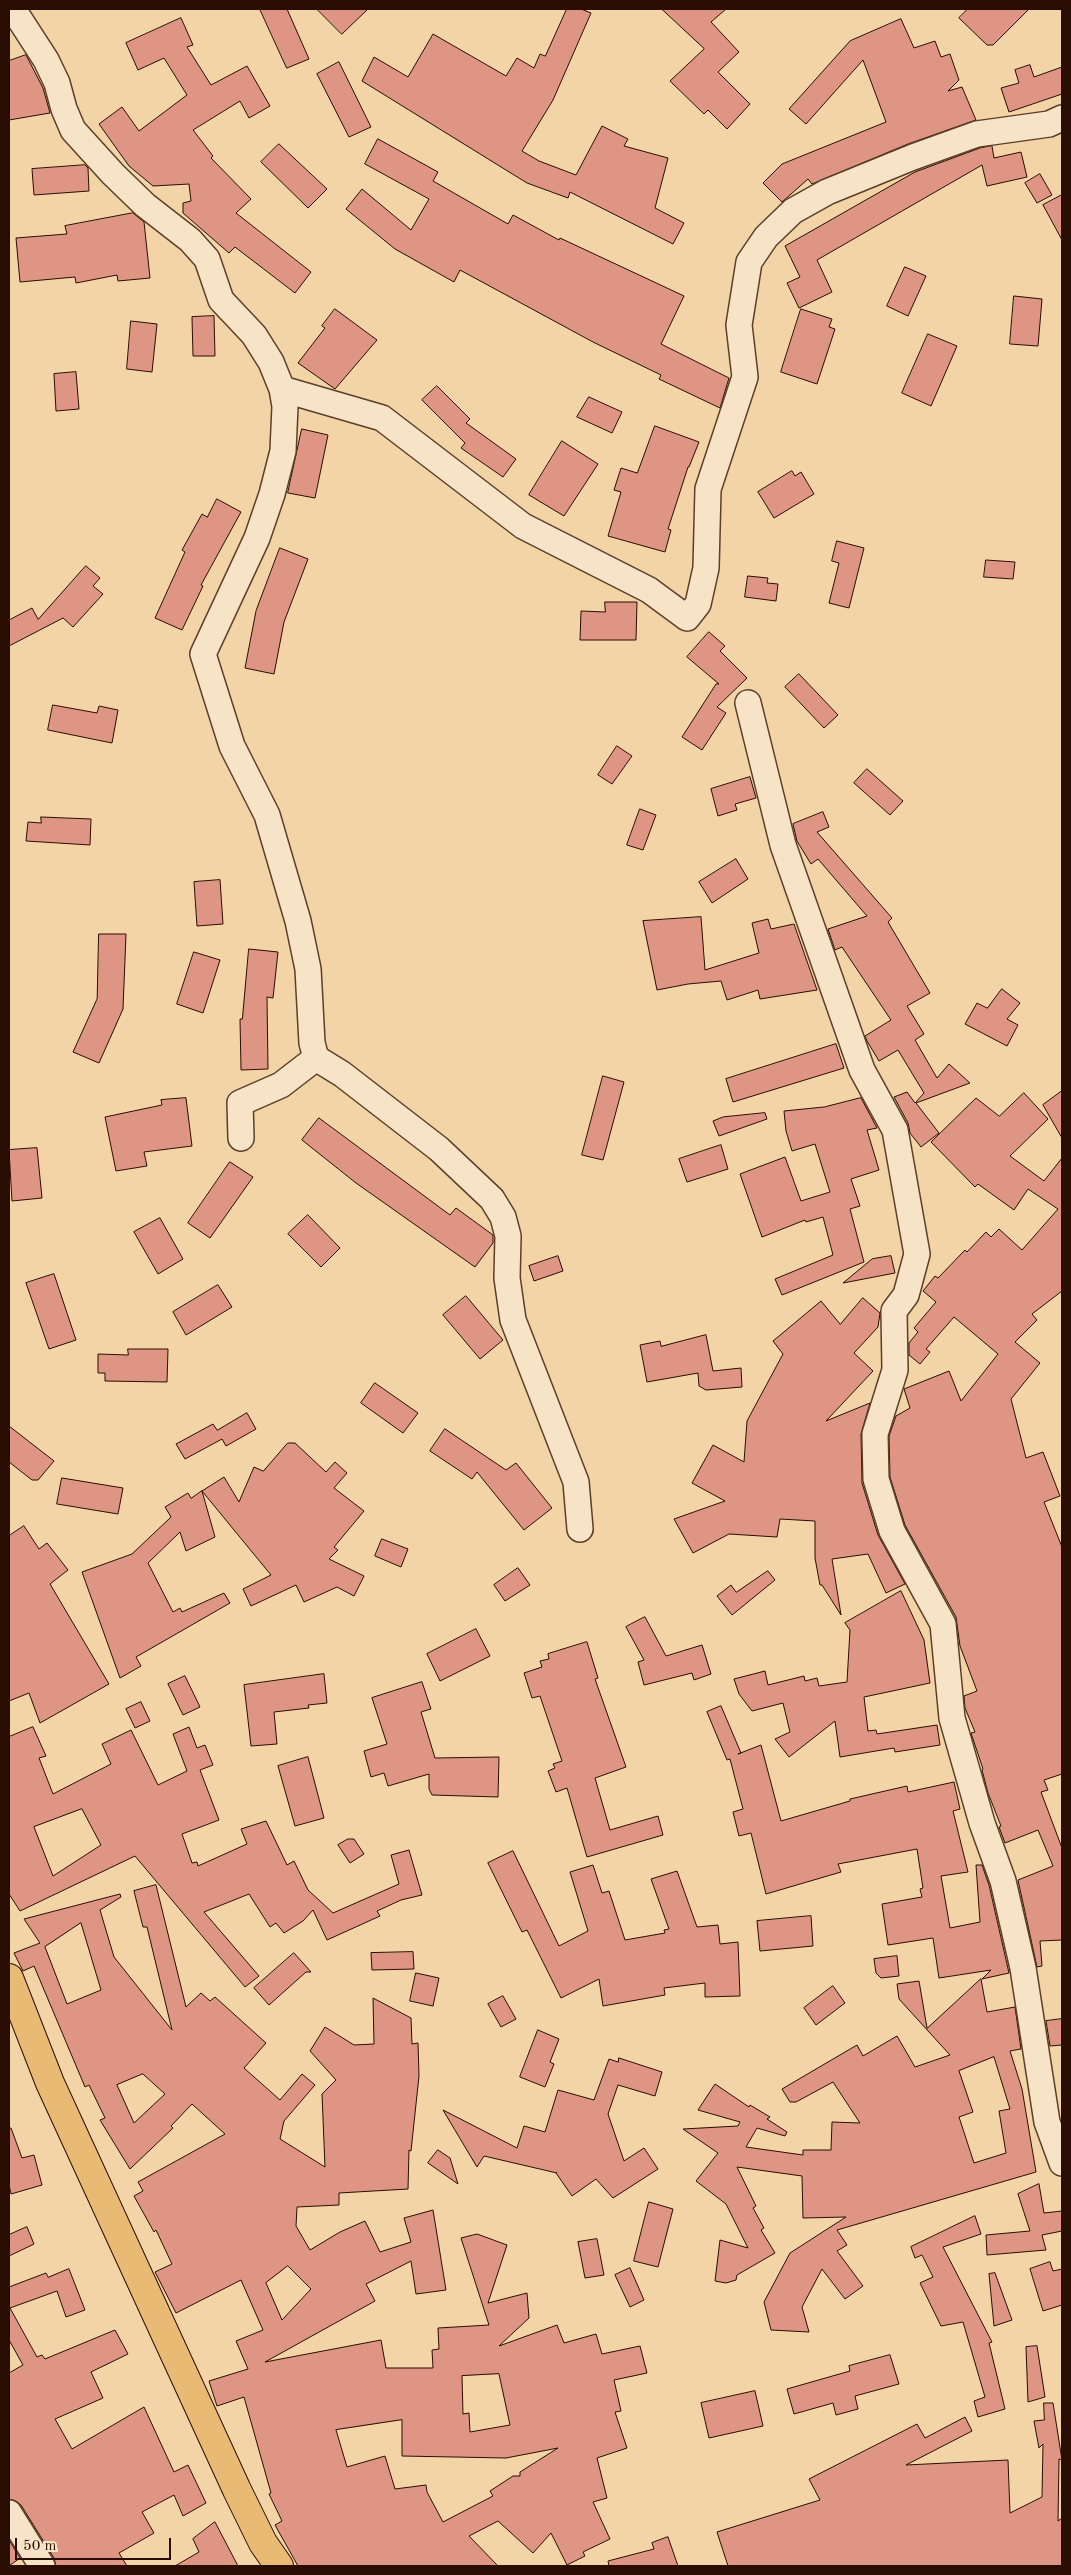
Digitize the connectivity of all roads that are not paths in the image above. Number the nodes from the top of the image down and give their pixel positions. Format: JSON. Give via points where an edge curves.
{"nodes":[{"id":1,"x":13,"y":9,"type":"edge"},
{"id":2,"x":1062,"y":118,"type":"edge"},
{"id":3,"x":282,"y":390,"type":"junction"},
{"id":4,"x":748,"y":703,"type":"dead end"},
{"id":5,"x":316,"y":1058,"type":"junction"},
{"id":6,"x":241,"y":1138,"type":"dead end"},
{"id":7,"x":580,"y":1529,"type":"dead end"},
{"id":8,"x":12,"y":1995,"type":"edge"},
{"id":9,"x":1062,"y":2163,"type":"edge"},
{"id":10,"x":9,"y":2513,"type":"edge"},
{"id":11,"x":42,"y":2566,"type":"edge"},
{"id":12,"x":279,"y":2566,"type":"edge"}],
"edges":[{"from":1,"to":3,"type":"street","via":[[57,82],[73,130],[112,174],[190,240],[207,259],[221,300],[254,335],[271,362]]},
{"from":2,"to":3,"type":"street","via":[[1049,124],[977,134],[913,157],[827,192],[793,211],[766,237],[750,262],[739,324],[745,377],[708,489],[706,568],[698,604],[687,618],[649,590],[524,526],[382,418]]},
{"from":3,"to":5,"type":"street","via":[[285,406],[283,451],[272,494],[257,538],[203,654],[232,746],[267,815],[298,921],[308,969],[312,1043]]},
{"from":4,"to":9,"type":"street","via":[[783,845],[862,1070],[895,1130],[917,1254],[906,1295],[894,1311],[895,1370],[875,1434],[876,1480],[892,1530],[942,1624],[952,1718],[982,1823],[1004,1880],[1023,1968],[1047,2122]]},
{"from":5,"to":6,"type":"street","via":[[281,1085],[240,1103]]},
{"from":5,"to":7,"type":"street","via":[[342,1074],[439,1149],[492,1199],[503,1217],[508,1236],[507,1278],[513,1320],[576,1482]]},
{"from":8,"to":12,"type":"main road","via":[[237,2490]]},
{"from":10,"to":11,"type":"street"}]}
